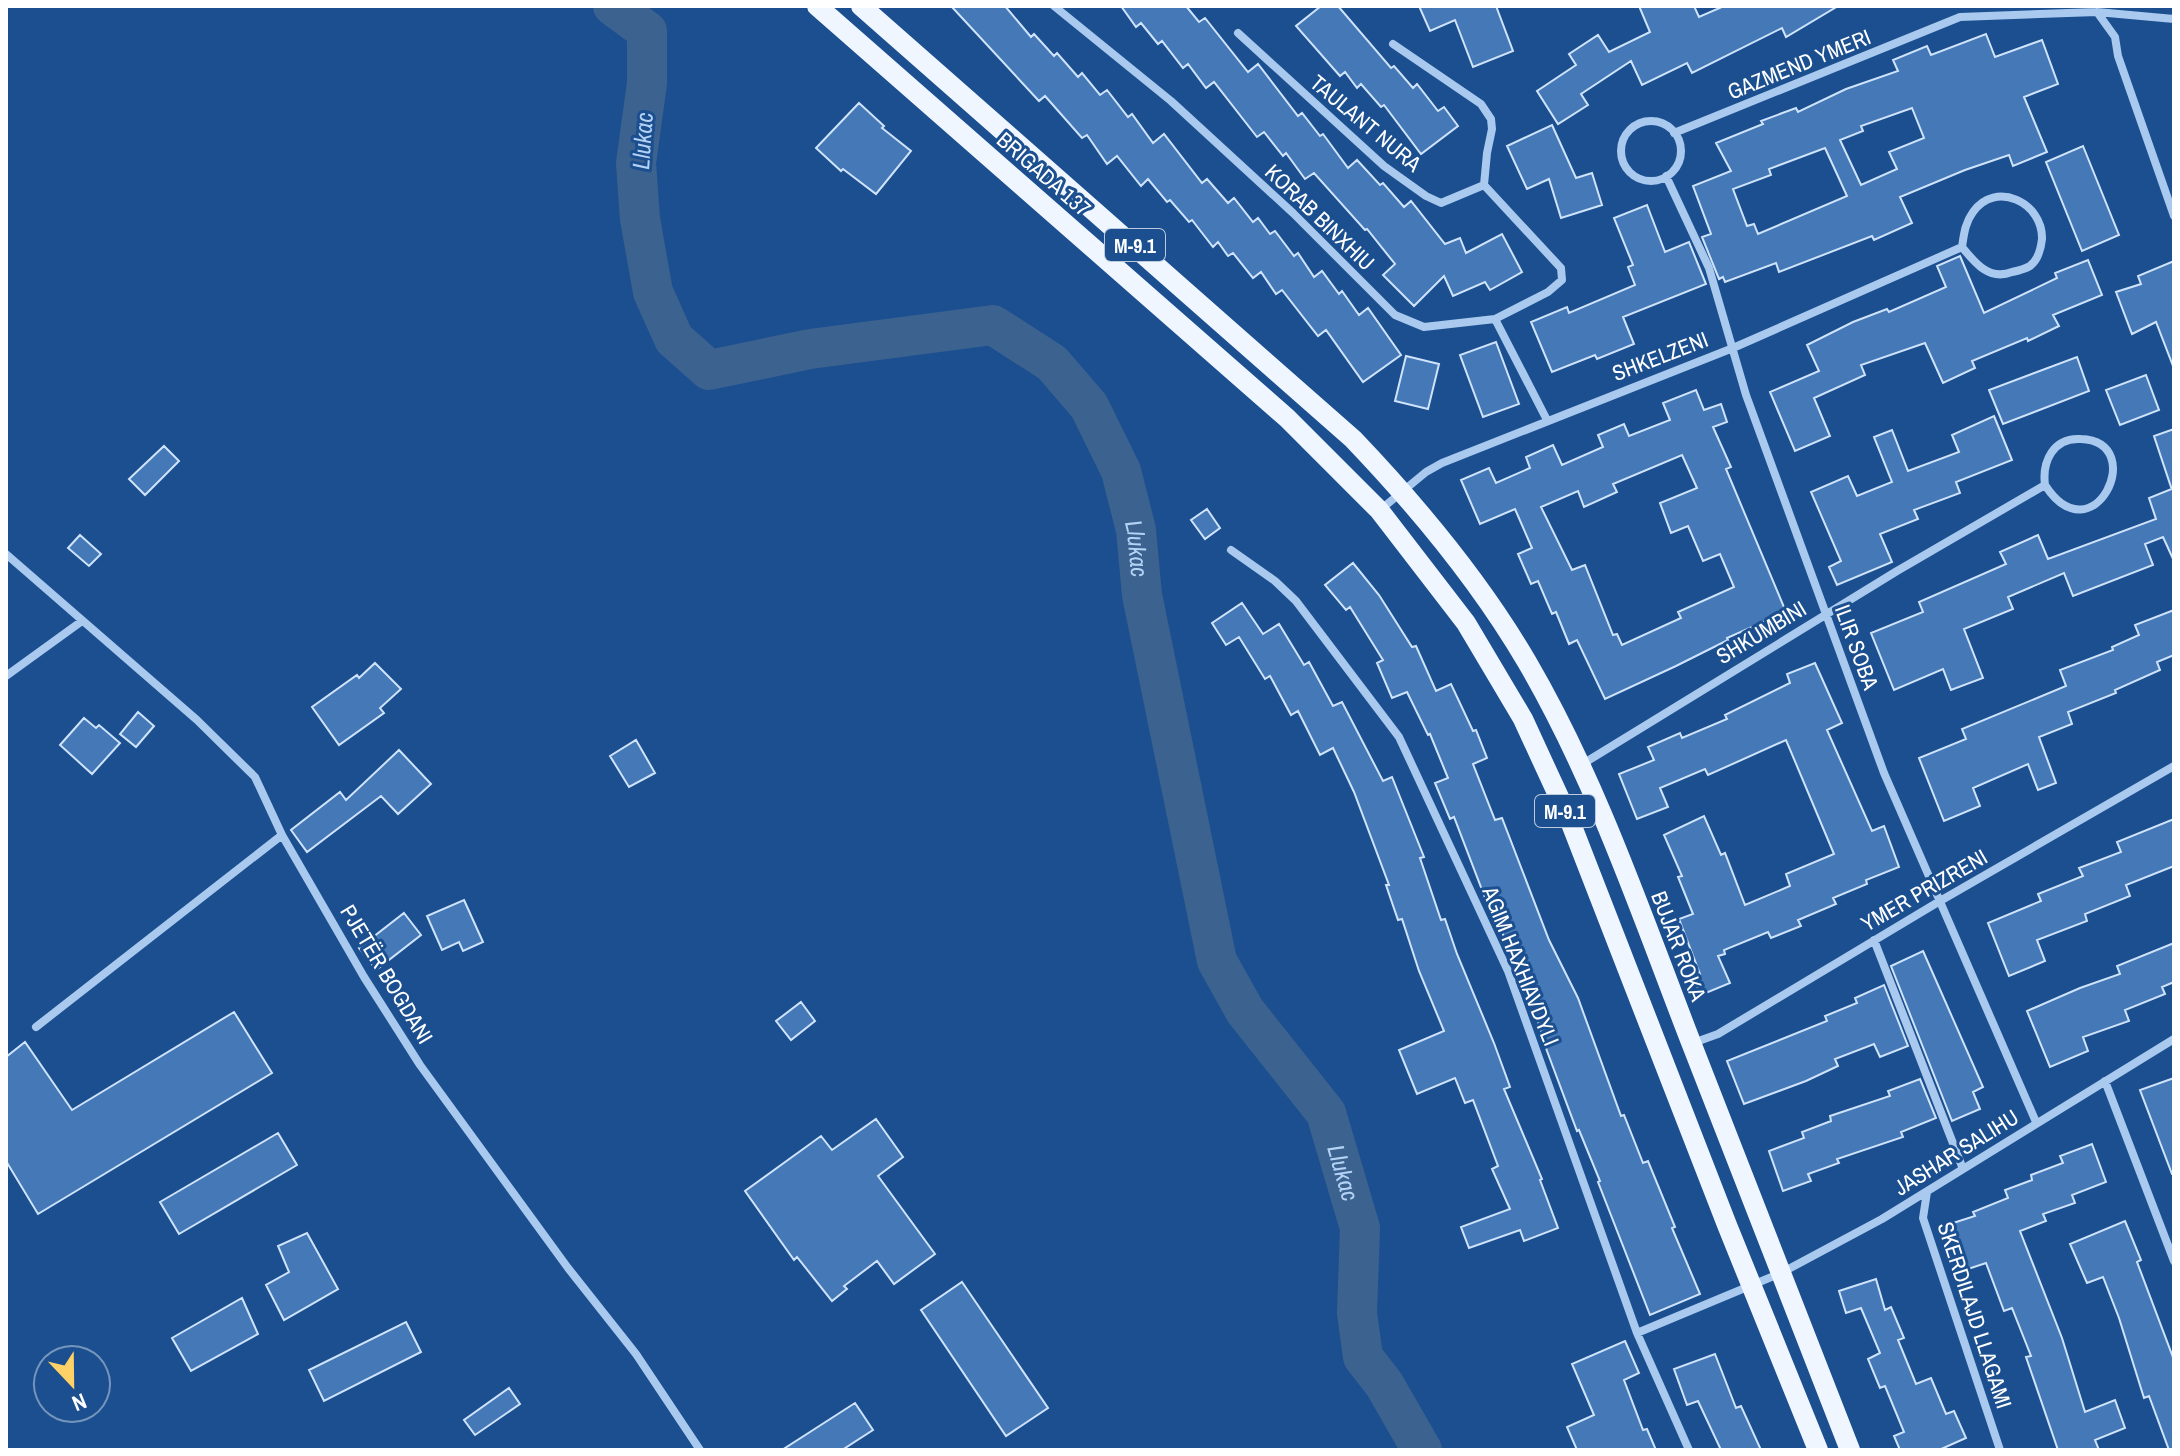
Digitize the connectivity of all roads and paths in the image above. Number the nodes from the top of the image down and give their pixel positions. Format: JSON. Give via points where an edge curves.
{"nodes":[{"id":1,"x":817,"y":6,"type":"edge"},
{"id":2,"x":861,"y":6,"type":"edge"},
{"id":3,"x":1054,"y":6,"type":"edge"},
{"id":4,"x":2097,"y":12,"type":"junction"},
{"id":5,"x":2174,"y":19,"type":"edge"},
{"id":6,"x":1238,"y":33,"type":"dead end"},
{"id":7,"x":1393,"y":44,"type":"dead end"},
{"id":8,"x":1674,"y":133,"type":"junction"},
{"id":9,"x":1666,"y":176,"type":"junction"},
{"id":10,"x":1484,"y":185,"type":"junction"},
{"id":11,"x":2174,"y":216,"type":"edge"},
{"id":12,"x":1962,"y":247,"type":"junction"},
{"id":13,"x":1495,"y":319,"type":"junction"},
{"id":14,"x":1733,"y":348,"type":"junction"},
{"id":15,"x":1547,"y":420,"type":"junction"},
{"id":16,"x":2045,"y":485,"type":"junction"},
{"id":17,"x":1402,"y":491,"type":"junction"},
{"id":18,"x":1379,"y":510,"type":"junction"},
{"id":19,"x":1231,"y":550,"type":"dead end"},
{"id":20,"x":6,"y":554,"type":"edge"},
{"id":21,"x":1826,"y":614,"type":"junction"},
{"id":22,"x":82,"y":621,"type":"junction"},
{"id":23,"x":6,"y":676,"type":"edge"},
{"id":24,"x":1580,"y":765,"type":"junction"},
{"id":25,"x":2174,"y":766,"type":"edge"},
{"id":26,"x":282,"y":835,"type":"junction"},
{"id":27,"x":1940,"y":901,"type":"junction"},
{"id":28,"x":1874,"y":940,"type":"junction"},
{"id":29,"x":36,"y":1027,"type":"dead end"},
{"id":30,"x":2174,"y":1039,"type":"edge"},
{"id":31,"x":1691,"y":1043,"type":"junction"},
{"id":32,"x":2105,"y":1081,"type":"junction"},
{"id":33,"x":2036,"y":1122,"type":"junction"},
{"id":34,"x":1963,"y":1169,"type":"junction"},
{"id":35,"x":1927,"y":1191,"type":"junction"},
{"id":36,"x":2174,"y":1261,"type":"edge"},
{"id":37,"x":1781,"y":1273,"type":"junction"},
{"id":38,"x":1752,"y":1286,"type":"junction"},
{"id":39,"x":1637,"y":1333,"type":"junction"},
{"id":40,"x":700,"y":1450,"type":"edge"},
{"id":41,"x":1689,"y":1450,"type":"edge"},
{"id":42,"x":1818,"y":1450,"type":"edge"},
{"id":43,"x":1850,"y":1450,"type":"edge"},
{"id":44,"x":2000,"y":1450,"type":"edge"}],
"edges":[{"from":1,"to":18,"type":"main road","name":"BRIGADA 137","number":"M-9.1","via":[[1287,418]]},
{"from":2,"to":17,"type":"main road","name":"BRIGADA 137","number":"M-9.1","via":[[1316,404]]},
{"from":3,"to":13,"type":"street","name":"KORAB BINXHIU","via":[[1171,101],[1395,315],[1424,327]]},
{"from":4,"to":5,"type":"street","name":"GAZMEND YMERI"},
{"from":4,"to":8,"type":"street","name":"GAZMEND YMERI","via":[[1960,17]]},
{"from":4,"to":11,"type":"street","via":[[2115,37]]},
{"from":6,"to":10,"type":"street","name":"TAULANT NURA","via":[[1384,166],[1426,196],[1441,203]]},
{"from":7,"to":10,"type":"street","via":[[1481,104],[1491,119]]},
{"from":8,"to":9,"type":"street","via":[[1680,158]]},
{"from":8,"to":9,"type":"street","via":[[1662,124],[1644,122],[1629,131],[1621,147],[1625,165],[1637,177],[1648,181]]},
{"from":9,"to":14,"type":"street","name":"ILIR SOBA","via":[[1709,268]]},
{"from":10,"to":13,"type":"street","via":[[1561,268],[1562,280]]},
{"from":12,"to":12,"type":"street","via":[[1974,209],[1989,199],[2021,200],[2034,210],[2042,227],[2041,249],[2031,266],[2002,276],[1979,268]]},
{"from":12,"to":14,"type":"street","name":"SHKELZENI"},
{"from":13,"to":15,"type":"street"},
{"from":14,"to":15,"type":"street","name":"SHKELZENI"},
{"from":14,"to":21,"type":"street","name":"ILIR SOBA"},
{"from":15,"to":17,"type":"street","name":"SHKELZENI","via":[[1442,463]]},
{"from":16,"to":16,"type":"street","via":[[2066,506],[2093,506],[2111,488],[2112,462],[2094,442],[2068,440],[2047,458]]},
{"from":16,"to":21,"type":"street","name":"SHKUMBINI"},
{"from":17,"to":18,"type":"street","name":"SHKELZENI"},
{"from":17,"to":24,"type":"main road","name":"BUJAR ROKA","number":"M-9.1","via":[[1494,611]]},
{"from":18,"to":38,"type":"main road","number":"M-9.1","via":[[1466,623],[1548,769]]},
{"from":19,"to":39,"type":"street","name":"AGIM HAXHIAVDYLI","via":[[1296,601],[1399,737],[1508,971]]},
{"from":20,"to":22,"type":"street","name":"PJETËR BOGDANI"},
{"from":21,"to":24,"type":"street","name":"SHKUMBINI"},
{"from":21,"to":27,"type":"street","name":"ILIR SOBA","via":[[1884,773]]},
{"from":22,"to":23,"type":"street"},
{"from":22,"to":26,"type":"street","name":"PJETËR BOGDANI","via":[[255,777]]},
{"from":24,"to":31,"type":"main road","name":"BUJAR ROKA","number":"M-9.1"},
{"from":25,"to":27,"type":"street","name":"YMER PRIZRENI"},
{"from":26,"to":29,"type":"street"},
{"from":26,"to":40,"type":"street","name":"PJETËR BOGDANI","via":[[420,1065],[636,1354]]},
{"from":27,"to":28,"type":"street","name":"YMER PRIZRENI"},
{"from":27,"to":33,"type":"street","name":"ILIR SOBA"},
{"from":28,"to":31,"type":"street","name":"YMER PRIZRENI","via":[[1718,1034]]},
{"from":28,"to":34,"type":"street"},
{"from":30,"to":32,"type":"street","name":"JASHAR SALIHU"},
{"from":31,"to":37,"type":"main road","name":"BUJAR ROKA","number":"M-9.1"},
{"from":32,"to":33,"type":"street","name":"JASHAR SALIHU"},
{"from":32,"to":36,"type":"street"},
{"from":33,"to":34,"type":"street","name":"JASHAR SALIHU"},
{"from":34,"to":35,"type":"street","name":"JASHAR SALIHU"},
{"from":35,"to":37,"type":"street","name":"JASHAR SALIHU"},
{"from":35,"to":44,"type":"street","name":"SKERDILAJD LLAGAMI","via":[[1923,1218]]},
{"from":37,"to":38,"type":"street","name":"JASHAR SALIHU"},
{"from":37,"to":43,"type":"main road","name":"BUJAR ROKA","number":"M-9.1"},
{"from":38,"to":39,"type":"street"},
{"from":38,"to":42,"type":"main road","number":"M-9.1"},
{"from":39,"to":41,"type":"street","name":"AGIM HAXHIAVDYLI"}]}
